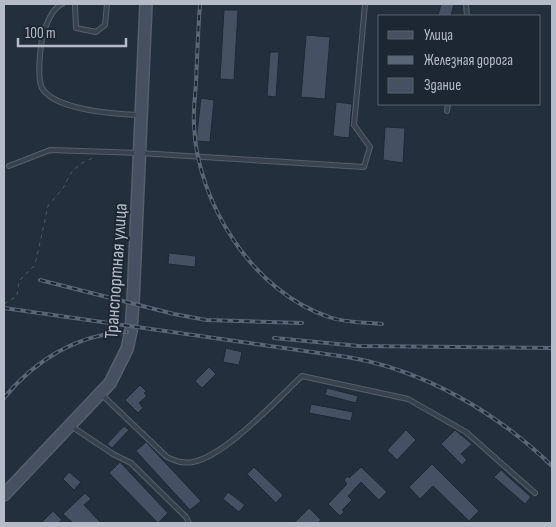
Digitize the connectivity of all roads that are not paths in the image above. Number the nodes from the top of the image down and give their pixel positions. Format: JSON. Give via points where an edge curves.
{"nodes":[{"id":1,"x":62,"y":4,"type":"edge"},
{"id":2,"x":75,"y":4,"type":"edge"},
{"id":3,"x":107,"y":4,"type":"edge"},
{"id":4,"x":146,"y":4,"type":"edge"},
{"id":5,"x":365,"y":4,"type":"edge"},
{"id":6,"x":448,"y":105,"type":"edge"},
{"id":7,"x":447,"y":111,"type":"dead end"},
{"id":8,"x":141,"y":115,"type":"junction"},
{"id":9,"x":140,"y":153,"type":"junction"},
{"id":10,"x":9,"y":166,"type":"dead end"},
{"id":11,"x":101,"y":394,"type":"junction"},
{"id":12,"x":71,"y":426,"type":"junction"},
{"id":13,"x":535,"y":493,"type":"dead end"},
{"id":14,"x":4,"y":495,"type":"edge"},
{"id":15,"x":189,"y":523,"type":"edge"}],
"edges":[{"from":1,"to":8,"type":"lane","via":[[57,6],[43,32],[41,86],[48,96],[66,104],[112,114]]},
{"from":2,"to":3,"type":"lane","via":[[76,28],[96,32],[105,25]]},
{"from":4,"to":8,"type":"street","name":"Транспортная улица"},
{"from":5,"to":9,"type":"lane","via":[[354,125],[370,147],[364,167]]},
{"from":6,"to":7,"type":"lane"},
{"from":8,"to":9,"type":"street","name":"Транспортная улица"},
{"from":9,"to":10,"type":"lane","via":[[50,150]]},
{"from":9,"to":11,"type":"street","name":"Транспортная улица","via":[[131,331],[124,358]]},
{"from":11,"to":12,"type":"street","name":"Транспортная улица"},
{"from":11,"to":13,"type":"lane","via":[[167,457],[179,462],[193,462],[225,446],[302,376],[364,388],[408,400],[466,432]]},
{"from":12,"to":14,"type":"street","name":"Транспортная улица"},
{"from":12,"to":15,"type":"lane","via":[[132,463]]}]}
